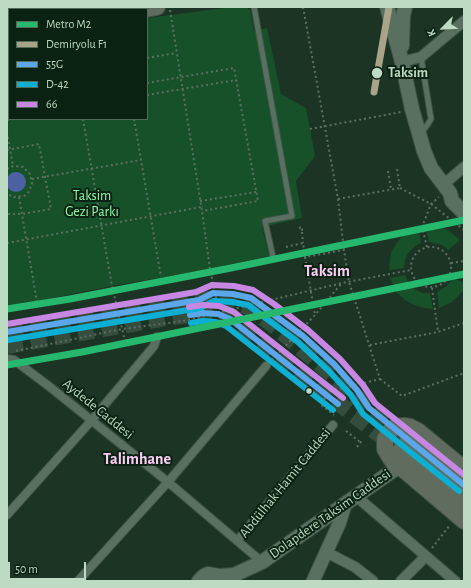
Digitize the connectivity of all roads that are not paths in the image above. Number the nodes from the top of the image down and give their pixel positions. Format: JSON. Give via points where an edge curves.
{"nodes":[{"id":1,"x":254,"y":7,"type":"edge"},
{"id":2,"x":387,"y":7,"type":"edge"},
{"id":3,"x":405,"y":7,"type":"edge"},
{"id":4,"x":464,"y":21,"type":"edge"},
{"id":5,"x":421,"y":57,"type":"junction"},
{"id":6,"x":402,"y":62,"type":"junction"},
{"id":7,"x":420,"y":134,"type":"junction"},
{"id":8,"x":464,"y":167,"type":"edge"},
{"id":9,"x":447,"y":189,"type":"junction"},
{"id":10,"x":464,"y":201,"type":"edge"},
{"id":11,"x":464,"y":213,"type":"edge"},
{"id":12,"x":273,"y":257,"type":"dead end"},
{"id":13,"x":157,"y":337,"type":"dead end"},
{"id":14,"x":7,"y":359,"type":"edge"},
{"id":15,"x":266,"y":366,"type":"road end"},
{"id":16,"x":91,"y":421,"type":"junction"},
{"id":17,"x":335,"y":422,"type":"road end"},
{"id":18,"x":402,"y":452,"type":"junction"},
{"id":19,"x":464,"y":469,"type":"edge"},
{"id":20,"x":168,"y":482,"type":"junction"},
{"id":21,"x":464,"y":485,"type":"edge"},
{"id":22,"x":351,"y":501,"type":"junction"},
{"id":23,"x":462,"y":514,"type":"edge"},
{"id":24,"x":7,"y":515,"type":"edge"},
{"id":25,"x":237,"y":541,"type":"junction"},
{"id":26,"x":326,"y":552,"type":"junction"},
{"id":27,"x":425,"y":557,"type":"junction"},
{"id":28,"x":262,"y":562,"type":"junction"},
{"id":29,"x":231,"y":578,"type":"edge"},
{"id":30,"x":78,"y":581,"type":"edge"},
{"id":31,"x":200,"y":581,"type":"edge"},
{"id":32,"x":313,"y":581,"type":"edge"},
{"id":33,"x":373,"y":581,"type":"edge"},
{"id":34,"x":401,"y":581,"type":"edge"},
{"id":35,"x":455,"y":581,"type":"edge"}],
"edges":[{"from":1,"to":12,"type":"lane","via":[[292,216],[265,221]]},
{"from":2,"to":6,"type":"main road"},
{"from":3,"to":6,"type":"main road"},
{"from":4,"to":5,"type":"street"},
{"from":5,"to":6,"type":"street"},
{"from":5,"to":7,"type":"lane","via":[[431,119]]},
{"from":6,"to":7,"type":"main road"},
{"from":7,"to":9,"type":"main road","via":[[431,168]]},
{"from":8,"to":9,"type":"street"},
{"from":9,"to":10,"type":"main road"},
{"from":9,"to":11,"type":"main road","via":[[452,201]]},
{"from":13,"to":16,"type":"street","via":[[154,346]]},
{"from":14,"to":16,"type":"street","name":"Aydede Caddesi","via":[[14,360]]},
{"from":15,"to":20,"type":"street"},
{"from":16,"to":20,"type":"street","name":"Aydede Caddesi"},
{"from":16,"to":24,"type":"street"},
{"from":17,"to":25,"type":"street","name":"Abdülhak Hamit Caddesi"},
{"from":18,"to":19,"type":"main road","via":[[387,454],[384,444],[387,435],[395,427],[410,427]]},
{"from":18,"to":21,"type":"main road"},
{"from":18,"to":22,"type":"main road","name":"Dolapdere Taksim Caddesi"},
{"from":18,"to":23,"type":"main road"},
{"from":20,"to":25,"type":"street","name":"Aydede Caddesi"},
{"from":20,"to":30,"type":"street"},
{"from":22,"to":26,"type":"street"},
{"from":22,"to":27,"type":"street"},
{"from":22,"to":28,"type":"main road","name":"Dolapdere Taksim Caddesi"},
{"from":25,"to":28,"type":"street","name":"Aydede Caddesi"},
{"from":26,"to":32,"type":"street"},
{"from":26,"to":33,"type":"street","via":[[355,567]]},
{"from":27,"to":34,"type":"street"},
{"from":27,"to":35,"type":"street"},
{"from":28,"to":29,"type":"main road"},
{"from":29,"to":31,"type":"main road","via":[[208,574]]}]}
